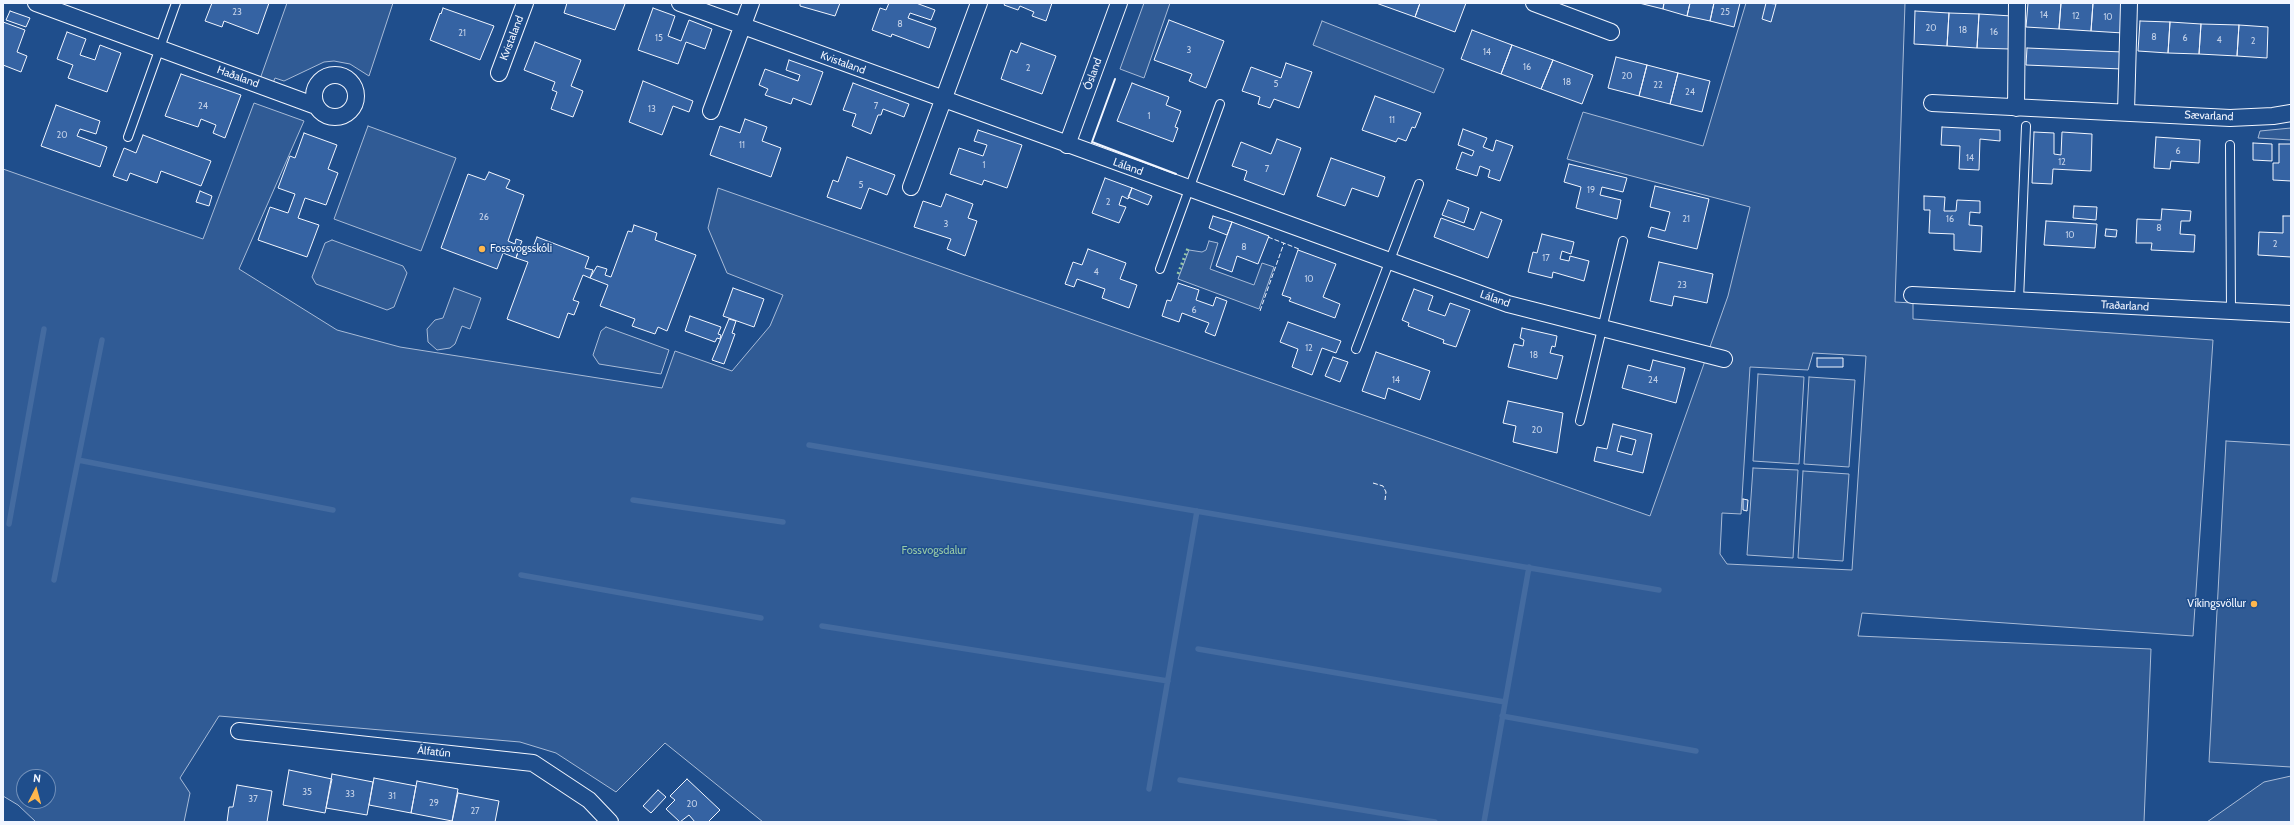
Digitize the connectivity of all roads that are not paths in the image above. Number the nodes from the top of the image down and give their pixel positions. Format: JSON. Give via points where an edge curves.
{"nodes":[{"id":1,"x":36,"y":3,"type":"edge"},
{"id":2,"x":176,"y":3,"type":"edge"},
{"id":3,"x":525,"y":3,"type":"edge"},
{"id":4,"x":680,"y":3,"type":"edge"},
{"id":5,"x":751,"y":3,"type":"edge"},
{"id":6,"x":979,"y":3,"type":"edge"},
{"id":7,"x":1119,"y":3,"type":"edge"},
{"id":8,"x":1534,"y":3,"type":"edge"},
{"id":9,"x":2017,"y":3,"type":"edge"},
{"id":10,"x":2129,"y":3,"type":"edge"},
{"id":11,"x":743,"y":26,"type":"junction"},
{"id":12,"x":1611,"y":32,"type":"dead end"},
{"id":13,"x":160,"y":49,"type":"junction"},
{"id":14,"x":499,"y":73,"type":"dead end"},
{"id":15,"x":943,"y":100,"type":"junction"},
{"id":16,"x":1932,"y":103,"type":"dead end"},
{"id":17,"x":1220,"y":104,"type":"dead end"},
{"id":18,"x":316,"y":106,"type":"dead end"},
{"id":19,"x":2016,"y":108,"type":"junction"},
{"id":20,"x":711,"y":111,"type":"dead end"},
{"id":21,"x":2126,"y":112,"type":"junction"},
{"id":22,"x":2291,"y":113,"type":"edge"},
{"id":23,"x":2026,"y":126,"type":"dead end"},
{"id":24,"x":128,"y":137,"type":"dead end"},
{"id":25,"x":1067,"y":145,"type":"junction"},
{"id":26,"x":2230,"y":145,"type":"dead end"},
{"id":27,"x":1419,"y":184,"type":"dead end"},
{"id":28,"x":911,"y":187,"type":"dead end"},
{"id":29,"x":1189,"y":189,"type":"junction"},
{"id":30,"x":1623,"y":241,"type":"dead end"},
{"id":31,"x":1390,"y":261,"type":"junction"},
{"id":32,"x":1160,"y":269,"type":"dead end"},
{"id":33,"x":1912,"y":294,"type":"dead end"},
{"id":34,"x":2019,"y":300,"type":"junction"},
{"id":35,"x":2231,"y":311,"type":"junction"},
{"id":36,"x":2291,"y":314,"type":"edge"},
{"id":37,"x":1602,"y":328,"type":"junction"},
{"id":38,"x":1356,"y":349,"type":"dead end"},
{"id":39,"x":1724,"y":359,"type":"dead end"},
{"id":40,"x":1580,"y":421,"type":"dead end"},
{"id":41,"x":239,"y":731,"type":"dead end"},
{"id":42,"x":610,"y":822,"type":"edge"}],
"edges":[{"from":1,"to":13,"type":"street","name":"Haðaland"},
{"from":2,"to":13,"type":"lane"},
{"from":3,"to":14,"type":"street","name":"Kvistaland"},
{"from":4,"to":11,"type":"street","name":"Kvistaland"},
{"from":5,"to":11,"type":"street"},
{"from":6,"to":15,"type":"street"},
{"from":7,"to":25,"type":"street","name":"Ósland"},
{"from":8,"to":12,"type":"street"},
{"from":9,"to":19,"type":"street"},
{"from":10,"to":21,"type":"street"},
{"from":11,"to":15,"type":"street","name":"Kvistaland"},
{"from":11,"to":20,"type":"street"},
{"from":13,"to":18,"type":"street","name":"Haðaland"},
{"from":13,"to":24,"type":"lane"},
{"from":15,"to":25,"type":"street","name":"Kvistaland"},
{"from":15,"to":28,"type":"street"},
{"from":16,"to":19,"type":"street","name":"Sævarland"},
{"from":17,"to":29,"type":"lane"},
{"from":19,"to":21,"type":"street","name":"Sævarland"},
{"from":21,"to":22,"type":"street","name":"Sævarland","via":[[2230,118]]},
{"from":23,"to":34,"type":"lane"},
{"from":25,"to":29,"type":"street","name":"Láland"},
{"from":26,"to":35,"type":"lane"},
{"from":27,"to":31,"type":"lane"},
{"from":29,"to":31,"type":"street","name":"Láland"},
{"from":29,"to":32,"type":"lane"},
{"from":30,"to":37,"type":"lane"},
{"from":31,"to":37,"type":"street","name":"Láland","via":[[1508,304]]},
{"from":31,"to":38,"type":"lane"},
{"from":33,"to":34,"type":"street","name":"Traðarland"},
{"from":34,"to":35,"type":"street","name":"Traðarland"},
{"from":35,"to":36,"type":"street","name":"Traðarland"},
{"from":37,"to":39,"type":"street","name":"Láland"},
{"from":37,"to":40,"type":"lane"},
{"from":41,"to":42,"type":"street","name":"Álfatún","via":[[533,763],[588,800]]}]}
